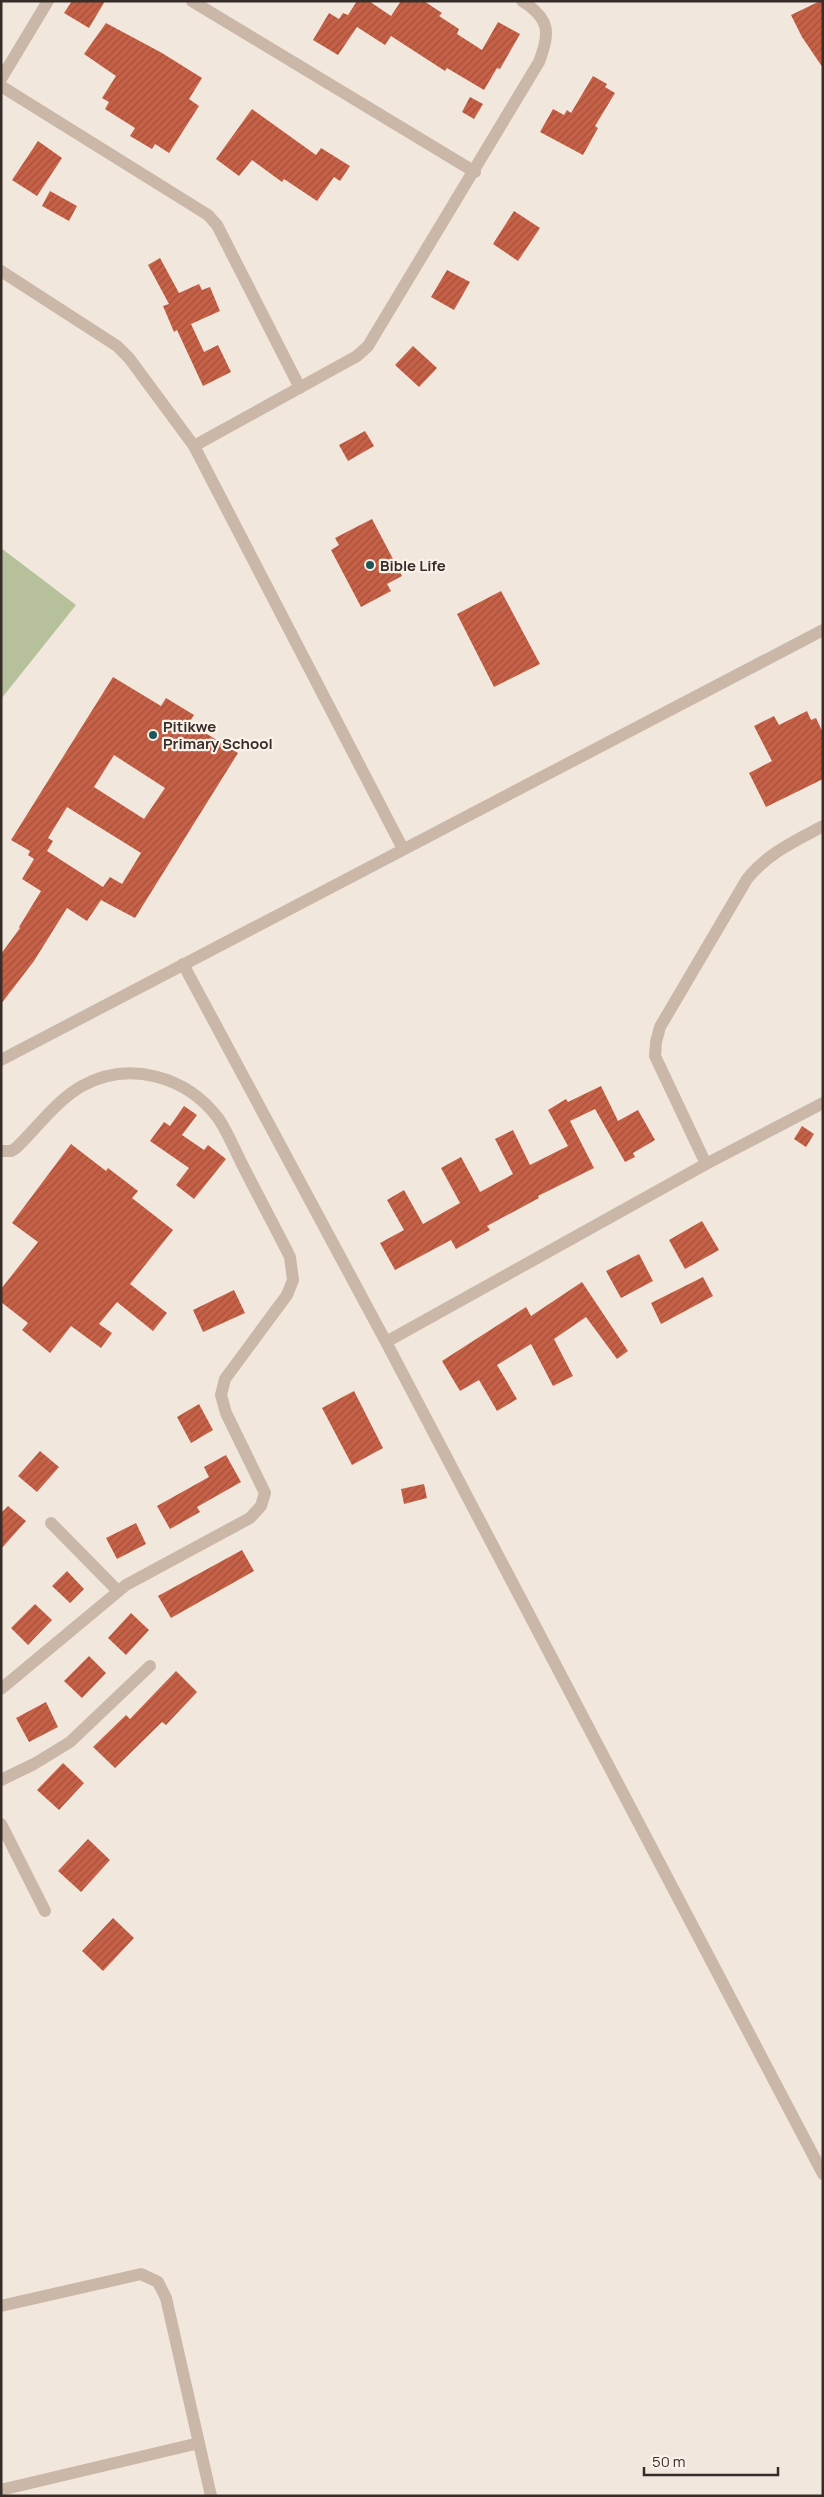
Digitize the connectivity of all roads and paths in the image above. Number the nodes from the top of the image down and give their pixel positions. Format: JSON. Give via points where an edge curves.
{"nodes":[{"id":1,"x":48,"y":1,"type":"edge"},
{"id":2,"x":192,"y":1,"type":"edge"},
{"id":3,"x":522,"y":1,"type":"edge"},
{"id":4,"x":1,"y":79,"type":"edge"},
{"id":5,"x":1,"y":86,"type":"edge"},
{"id":6,"x":474,"y":172,"type":"junction"},
{"id":7,"x":1,"y":271,"type":"edge"},
{"id":8,"x":300,"y":388,"type":"junction"},
{"id":9,"x":194,"y":446,"type":"junction"},
{"id":10,"x":823,"y":630,"type":"edge"},
{"id":11,"x":823,"y":826,"type":"edge"},
{"id":12,"x":403,"y":849,"type":"junction"},
{"id":13,"x":183,"y":964,"type":"junction"},
{"id":14,"x":1,"y":1060,"type":"edge"},
{"id":15,"x":823,"y":1103,"type":"edge"},
{"id":16,"x":1,"y":1151,"type":"edge"},
{"id":17,"x":706,"y":1164,"type":"junction"},
{"id":18,"x":386,"y":1342,"type":"junction"},
{"id":19,"x":51,"y":1523,"type":"dead end"},
{"id":20,"x":118,"y":1591,"type":"junction"},
{"id":21,"x":150,"y":1666,"type":"dead end"},
{"id":22,"x":1,"y":1689,"type":"edge"},
{"id":23,"x":1,"y":1780,"type":"edge"},
{"id":24,"x":1,"y":1824,"type":"edge"},
{"id":25,"x":45,"y":1910,"type":"dead end"},
{"id":26,"x":823,"y":2174,"type":"edge"},
{"id":27,"x":1,"y":2306,"type":"edge"},
{"id":28,"x":199,"y":2443,"type":"junction"},
{"id":29,"x":1,"y":2490,"type":"edge"},
{"id":30,"x":211,"y":2496,"type":"edge"}],
"edges":[{"from":1,"to":4,"type":"street"},
{"from":2,"to":6,"type":"street"},
{"from":3,"to":6,"type":"street","via":[[541,18],[548,41]]},
{"from":5,"to":8,"type":"street","via":[[208,215],[217,225]]},
{"from":6,"to":8,"type":"street","via":[[368,346],[358,356]]},
{"from":7,"to":9,"type":"street","via":[[130,358]]},
{"from":8,"to":9,"type":"street"},
{"from":9,"to":12,"type":"street"},
{"from":10,"to":12,"type":"street"},
{"from":11,"to":17,"type":"street","via":[[773,853],[754,871],[660,1027],[655,1056]]},
{"from":12,"to":13,"type":"street"},
{"from":13,"to":14,"type":"street"},
{"from":13,"to":18,"type":"street"},
{"from":15,"to":17,"type":"street"},
{"from":16,"to":20,"type":"street","via":[[11,1152],[16,1148],[81,1086],[109,1075],[128,1072],[160,1078],[186,1090],[219,1119],[292,1262],[293,1280],[284,1300],[225,1379],[221,1389],[226,1413],[265,1493],[261,1506],[250,1518]]},
{"from":17,"to":18,"type":"street"},
{"from":18,"to":26,"type":"street"},
{"from":19,"to":20,"type":"street"},
{"from":20,"to":22,"type":"street"},
{"from":21,"to":23,"type":"street","via":[[70,1742]]},
{"from":24,"to":25,"type":"street"},
{"from":27,"to":28,"type":"street","via":[[141,2274],[155,2279],[166,2298]]},
{"from":28,"to":29,"type":"street"},
{"from":28,"to":30,"type":"street"}]}
